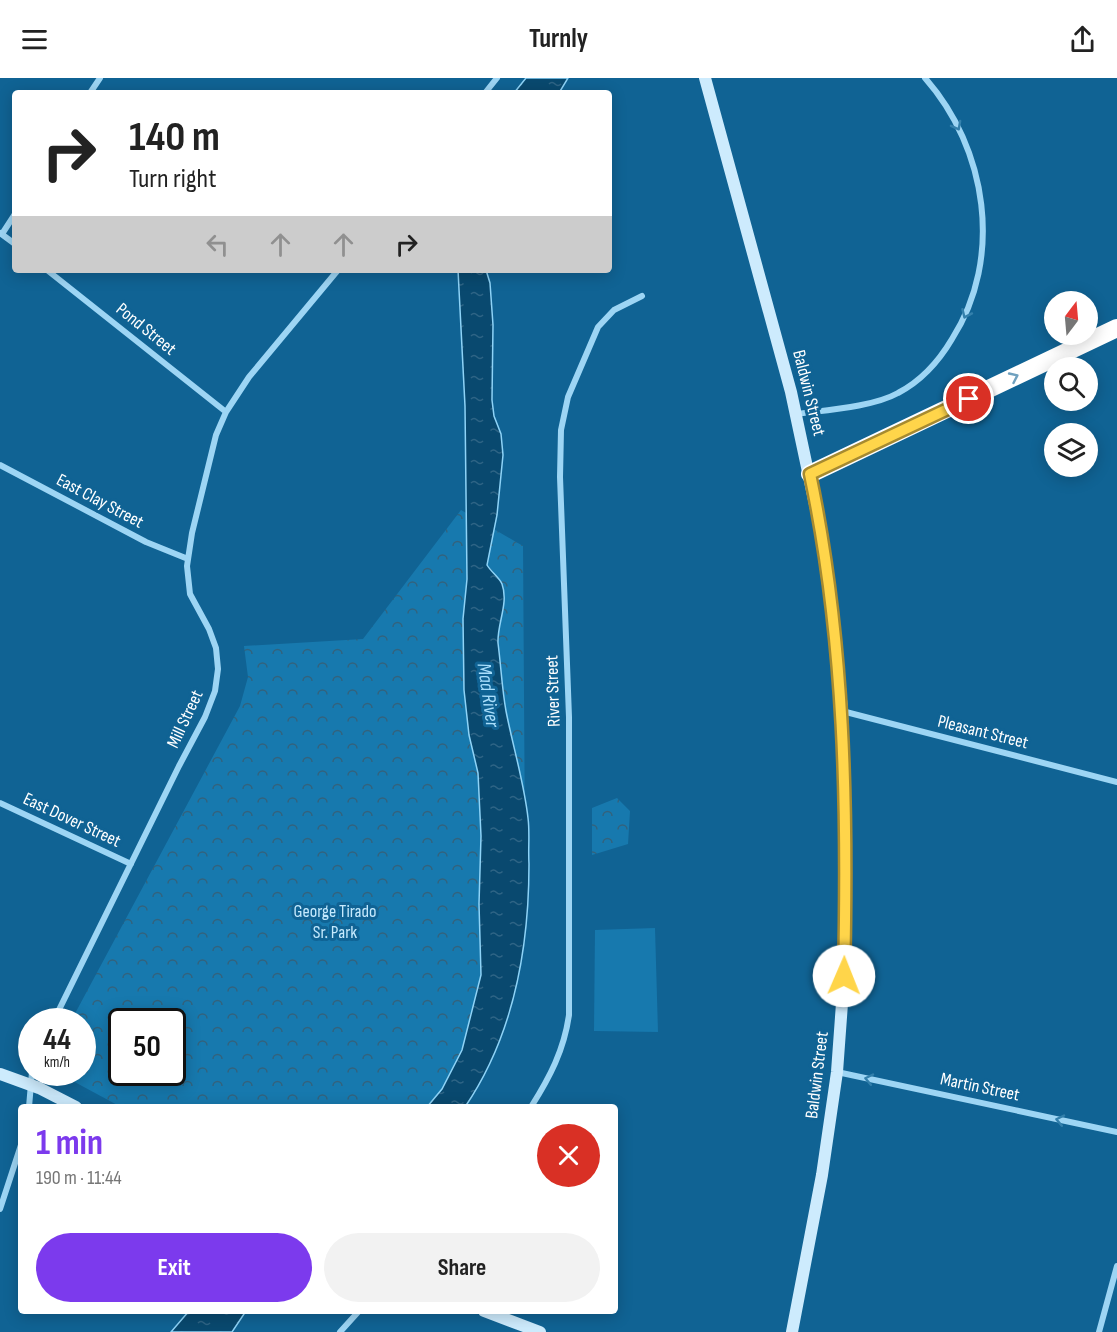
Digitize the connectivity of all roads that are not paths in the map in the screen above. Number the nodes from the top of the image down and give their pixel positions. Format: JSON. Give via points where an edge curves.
{"nodes":[{"id":1,"x":497,"y":78,"type":"edge"},
{"id":2,"x":705,"y":78,"type":"edge"},
{"id":3,"x":924,"y":78,"type":"edge"},
{"id":4,"x":487,"y":90,"type":"edge"},
{"id":5,"x":12,"y":218,"type":"edge"},
{"id":6,"x":1,"y":233,"type":"edge"},
{"id":7,"x":51,"y":273,"type":"edge"},
{"id":8,"x":336,"y":273,"type":"edge"},
{"id":9,"x":642,"y":296,"type":"dead end"},
{"id":10,"x":1117,"y":328,"type":"edge"},
{"id":11,"x":226,"y":412,"type":"junction"},
{"id":12,"x":796,"y":414,"type":"junction"},
{"id":13,"x":0,"y":465,"type":"edge"},
{"id":14,"x":810,"y":474,"type":"junction"},
{"id":15,"x":188,"y":559,"type":"junction"},
{"id":16,"x":842,"y":711,"type":"junction"},
{"id":17,"x":1117,"y":782,"type":"edge"},
{"id":18,"x":0,"y":803,"type":"edge"},
{"id":19,"x":130,"y":864,"type":"junction"},
{"id":20,"x":60,"y":1008,"type":"edge"},
{"id":21,"x":837,"y":1072,"type":"junction"},
{"id":22,"x":0,"y":1074,"type":"edge"},
{"id":23,"x":18,"y":1077,"type":"edge"},
{"id":24,"x":30,"y":1086,"type":"edge"},
{"id":25,"x":42,"y":1086,"type":"edge"},
{"id":26,"x":29,"y":1104,"type":"edge"},
{"id":27,"x":71,"y":1104,"type":"edge"},
{"id":28,"x":533,"y":1104,"type":"edge"},
{"id":29,"x":1117,"y":1132,"type":"edge"},
{"id":30,"x":18,"y":1154,"type":"edge"},
{"id":31,"x":0,"y":1209,"type":"edge"},
{"id":32,"x":1117,"y":1266,"type":"edge"},
{"id":33,"x":356,"y":1314,"type":"edge"},
{"id":34,"x":492,"y":1314,"type":"edge"},
{"id":35,"x":340,"y":1332,"type":"edge"},
{"id":36,"x":540,"y":1332,"type":"edge"},
{"id":37,"x":792,"y":1332,"type":"edge"},
{"id":38,"x":1100,"y":1332,"type":"edge"}],
"edges":[{"from":1,"to":4,"type":"street"},
{"from":2,"to":12,"type":"main road","name":"Baldwin Street"},
{"from":3,"to":12,"type":"street","one_way":true,"via":[[957,125],[979,183],[983,243],[972,299],[948,347],[909,387],[884,399]]},
{"from":5,"to":6,"type":"street"},
{"from":7,"to":11,"type":"street","name":"Pond Street"},
{"from":8,"to":11,"type":"street","name":"Mill Street","via":[[249,377]]},
{"from":9,"to":28,"type":"street","name":"River Street","via":[[614,310],[598,327],[568,397],[561,430],[569,717],[569,1015],[559,1058]]},
{"from":14,"to":10,"type":"highway","one_way":true},
{"from":11,"to":15,"type":"street","name":"Mill Street","via":[[210,457]]},
{"from":12,"to":14,"type":"main road","name":"Baldwin Street"},
{"from":13,"to":15,"type":"street","name":"East Clay Street","via":[[146,542]]},
{"from":14,"to":16,"type":"main road","name":"Baldwin Street","via":[[831,604]]},
{"from":15,"to":19,"type":"street","name":"Mill Street","via":[[190,594],[216,648],[217,680],[206,717]]},
{"from":16,"to":17,"type":"street","name":"Pleasant Street"},
{"from":16,"to":21,"type":"main road","name":"Baldwin Street","via":[[846,848]]},
{"from":18,"to":19,"type":"street","name":"East Dover Street"},
{"from":19,"to":20,"type":"street","name":"Mill Street"},
{"from":29,"to":21,"type":"street","name":"Martin Street","one_way":true},
{"from":21,"to":37,"type":"main road","name":"Baldwin Street"},
{"from":22,"to":23,"type":"main road"},
{"from":24,"to":26,"type":"street"},
{"from":25,"to":27,"type":"main road"},
{"from":30,"to":31,"type":"street"},
{"from":32,"to":38,"type":"street"},
{"from":33,"to":35,"type":"street"},
{"from":34,"to":36,"type":"main road"}]}
